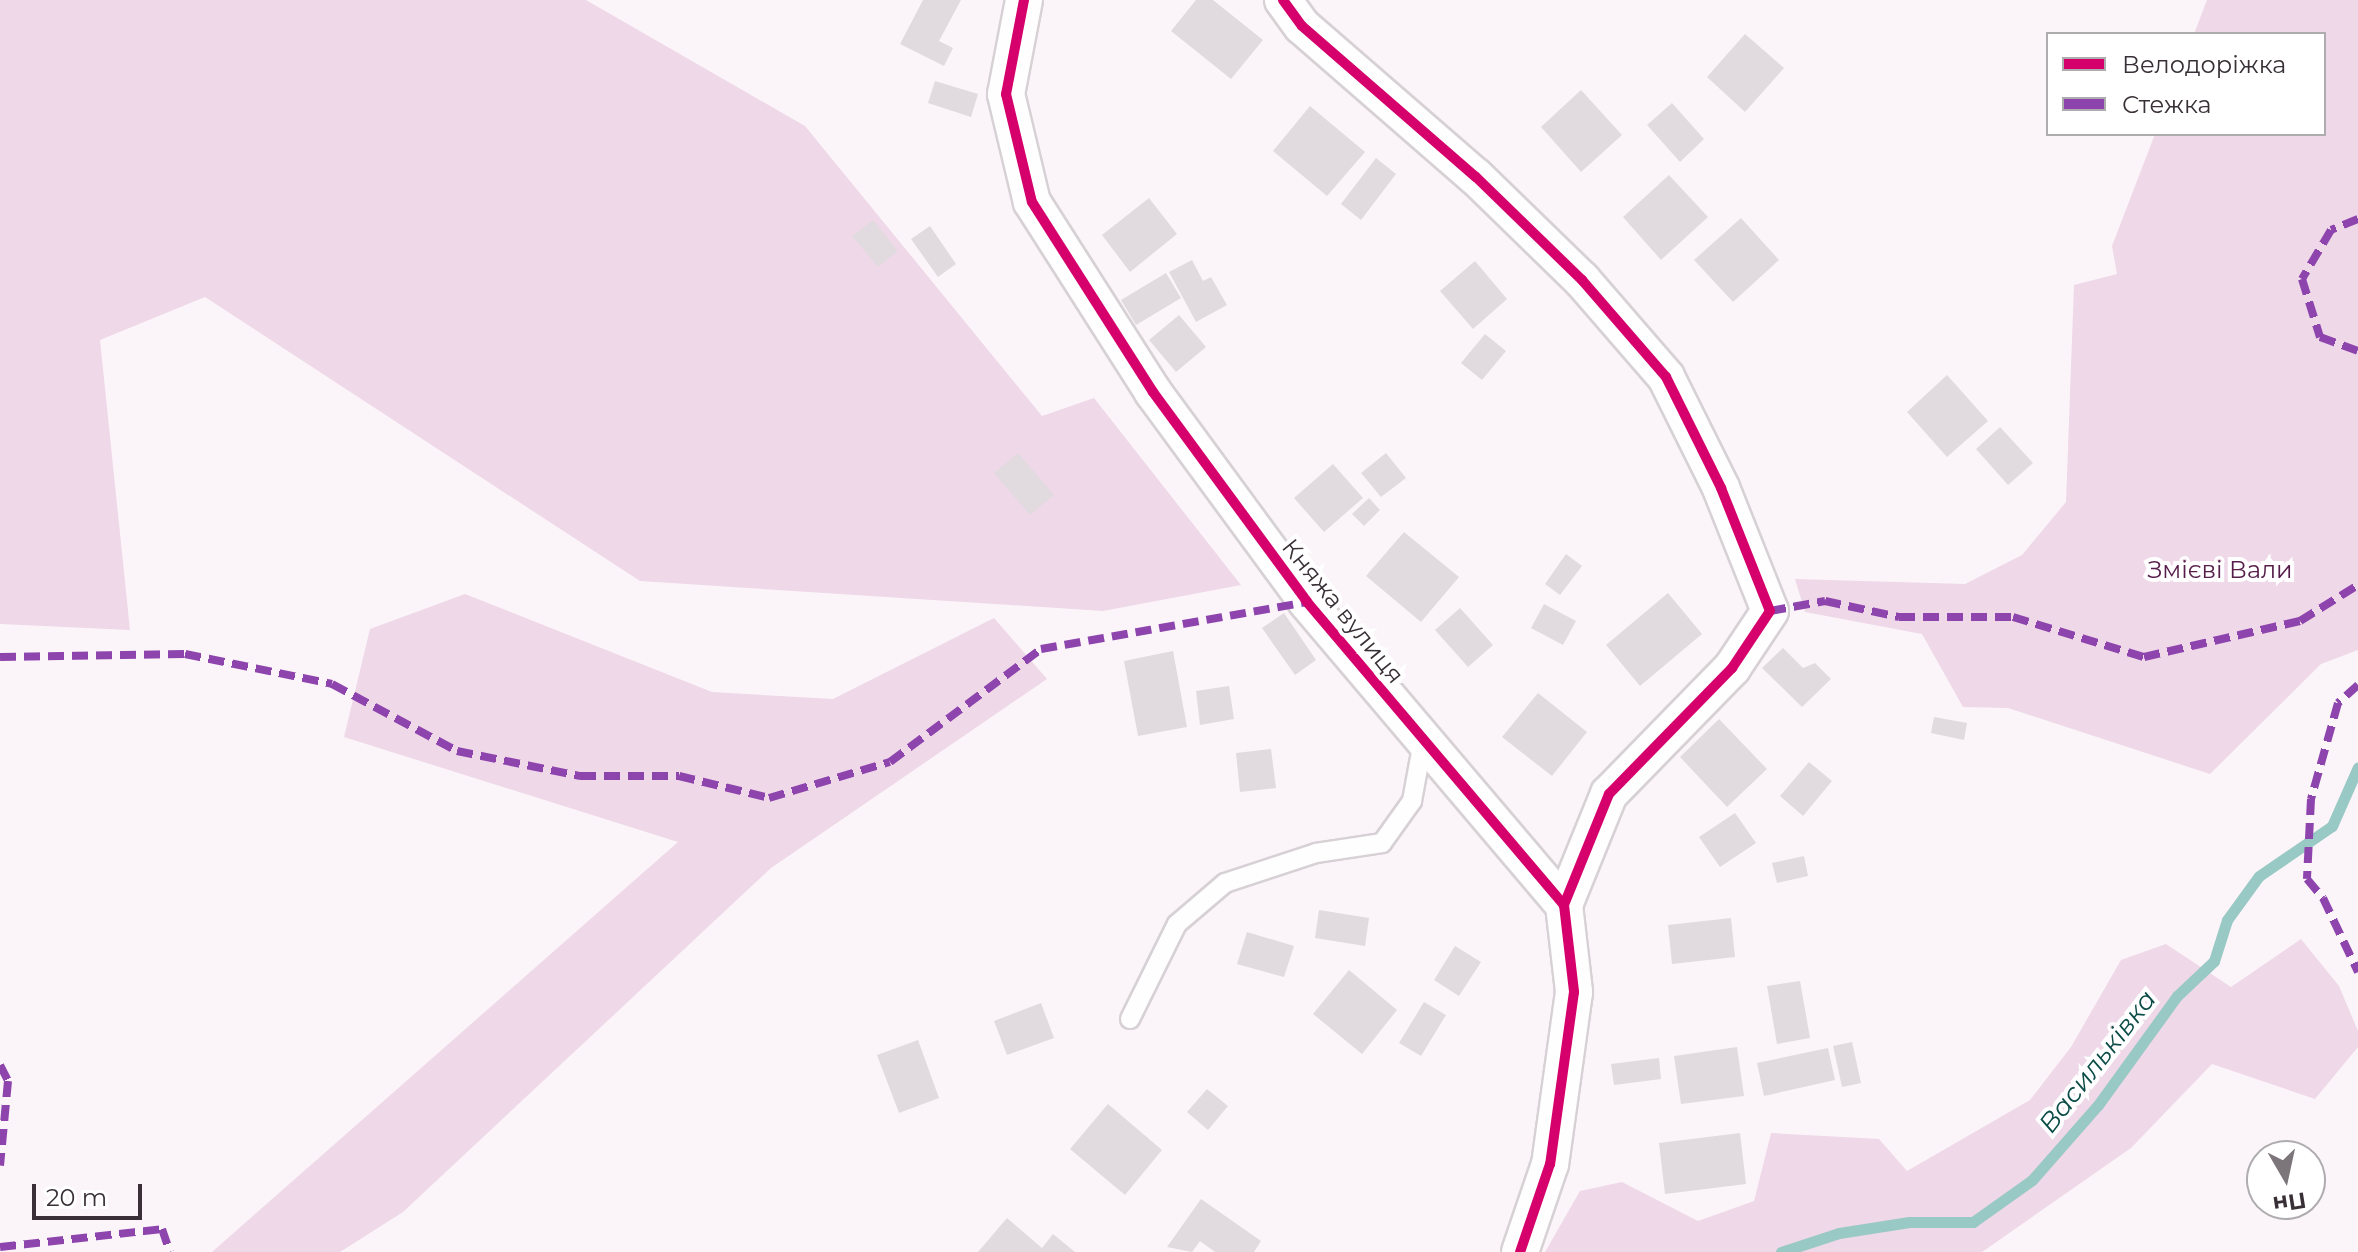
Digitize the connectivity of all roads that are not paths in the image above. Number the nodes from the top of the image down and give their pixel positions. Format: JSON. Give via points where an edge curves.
{"nodes":[{"id":1,"x":1024,"y":0,"type":"edge"},
{"id":2,"x":1283,"y":0,"type":"edge"},
{"id":3,"x":1423,"y":741,"type":"junction"},
{"id":4,"x":1564,"y":905,"type":"junction"},
{"id":5,"x":1130,"y":1019,"type":"dead end"},
{"id":6,"x":1520,"y":1252,"type":"edge"}],
"edges":[{"from":1,"to":3,"type":"street","name":"Княжа вулиця","via":[[1006,94],[1032,202],[1153,392],[1307,602]]},
{"from":2,"to":4,"type":"street","via":[[1302,26],[1476,177],[1582,280],[1666,377],[1721,488],[1770,611],[1732,668],[1609,794]]},
{"from":3,"to":4,"type":"street","name":"Княжа вулиця"},
{"from":3,"to":5,"type":"lane","via":[[1412,801],[1382,843],[1316,853],[1225,883],[1177,924]]},
{"from":4,"to":6,"type":"street","via":[[1574,992],[1550,1164]]}]}
